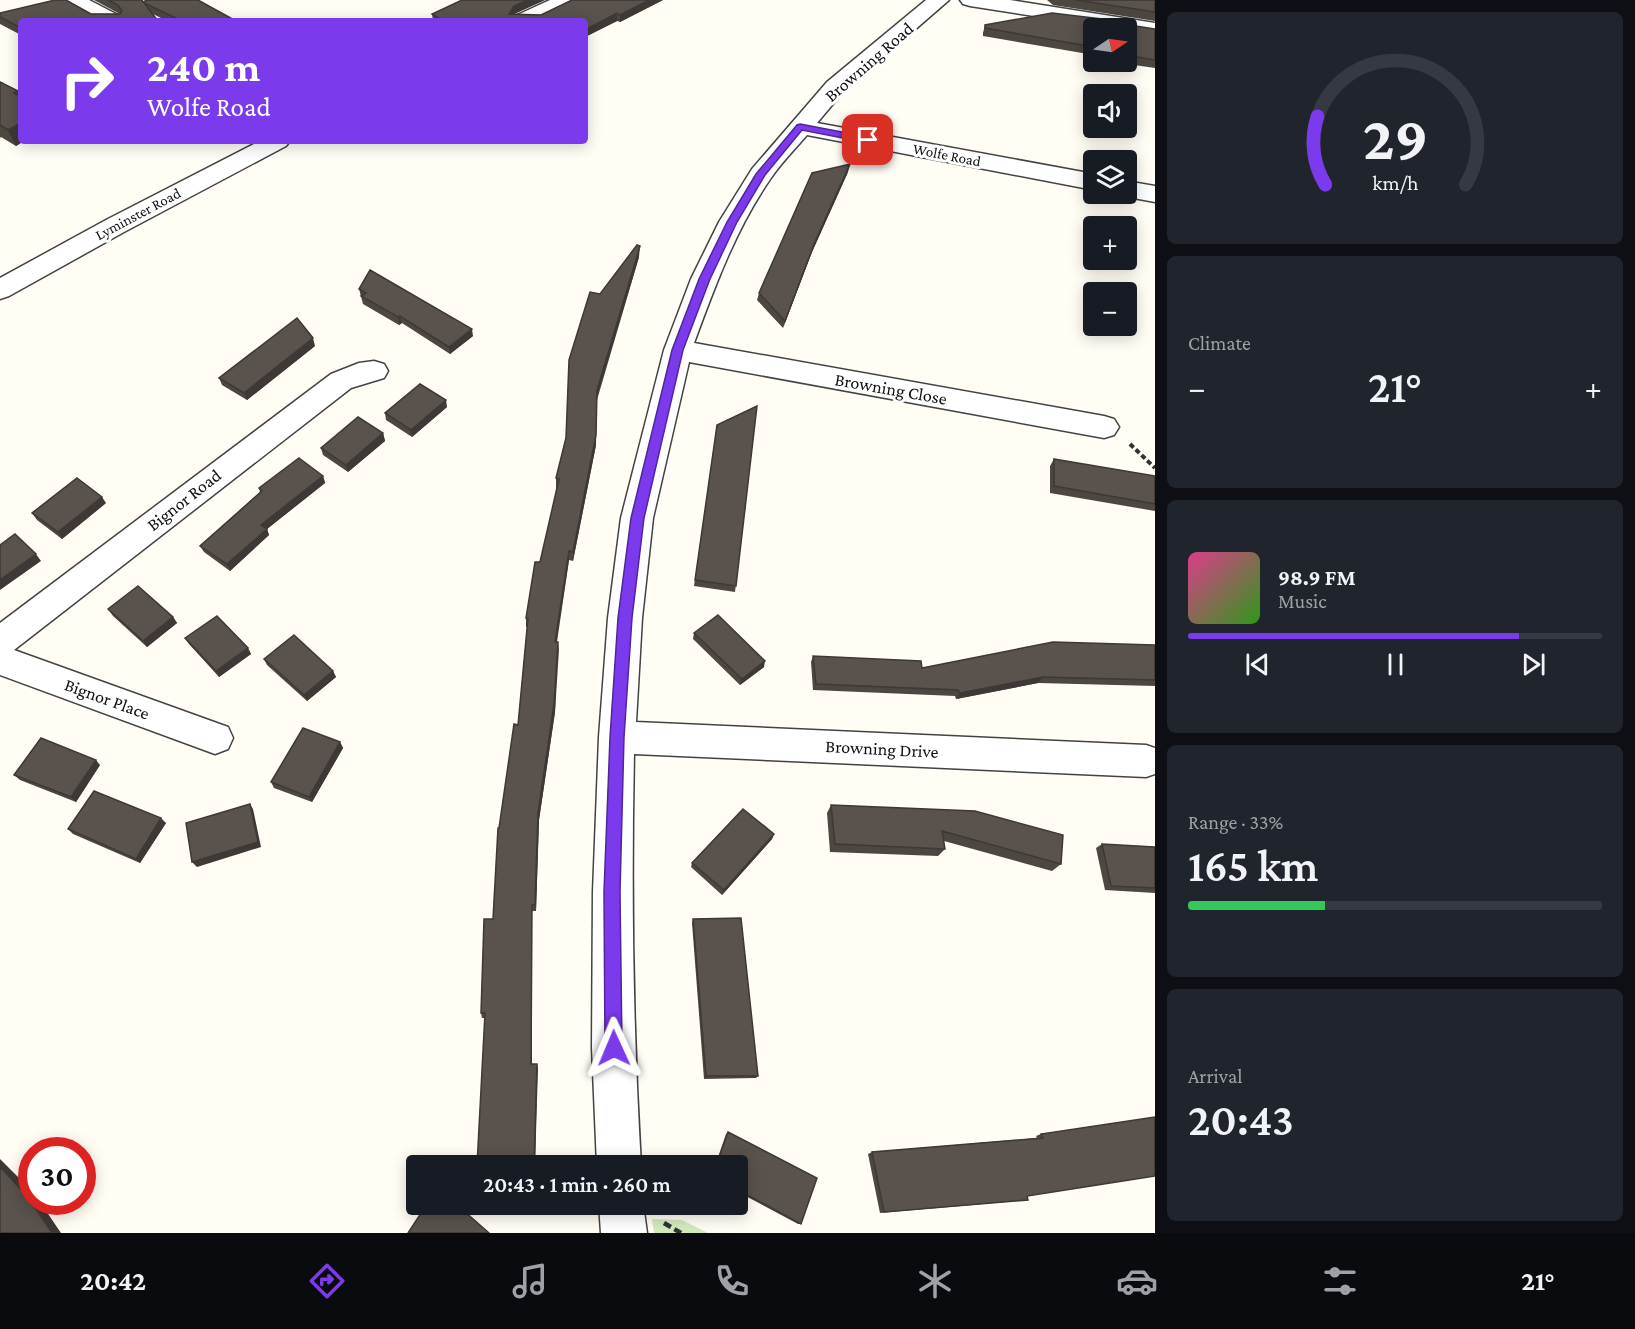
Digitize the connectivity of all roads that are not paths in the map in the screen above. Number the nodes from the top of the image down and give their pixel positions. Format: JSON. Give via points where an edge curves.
{"nodes":[{"id":1,"x":73,"y":0,"type":"edge"},
{"id":2,"x":567,"y":0,"type":"edge"},
{"id":3,"x":939,"y":0,"type":"edge"},
{"id":4,"x":970,"y":0,"type":"edge"},
{"id":5,"x":106,"y":18,"type":"edge"},
{"id":6,"x":529,"y":18,"type":"edge"},
{"id":7,"x":1155,"y":29,"type":"edge"},
{"id":8,"x":800,"y":127,"type":"junction"},
{"id":9,"x":272,"y":144,"type":"edge"},
{"id":10,"x":1083,"y":180,"type":"edge"},
{"id":11,"x":1137,"y":191,"type":"edge"},
{"id":12,"x":1155,"y":194,"type":"edge"},
{"id":13,"x":0,"y":290,"type":"edge"},
{"id":14,"x":678,"y":350,"type":"junction"},
{"id":15,"x":374,"y":371,"type":"dead end"},
{"id":16,"x":1104,"y":427,"type":"dead end"},
{"id":17,"x":0,"y":642,"type":"edge"},
{"id":18,"x":0,"y":660,"type":"edge"},
{"id":19,"x":617,"y":737,"type":"junction"},
{"id":20,"x":215,"y":738,"type":"dead end"},
{"id":21,"x":1146,"y":761,"type":"dead end"},
{"id":22,"x":619,"y":1155,"type":"edge"},
{"id":23,"x":622,"y":1215,"type":"edge"},
{"id":24,"x":624,"y":1233,"type":"edge"}],
"edges":[{"from":1,"to":5,"type":"street"},
{"from":2,"to":6,"type":"street"},
{"from":3,"to":8,"type":"street","name":"Browning Road","via":[[836,87]]},
{"from":4,"to":7,"type":"street"},
{"from":8,"to":10,"type":"street","name":"Wolfe Road"},
{"from":8,"to":14,"type":"street","name":"Browning Road","via":[[761,174],[732,222],[704,279]]},
{"from":9,"to":13,"type":"street","name":"Lyminster Road"},
{"from":11,"to":12,"type":"street"},
{"from":14,"to":16,"type":"street","name":"Browning Close"},
{"from":14,"to":19,"type":"street","name":"Browning Road","via":[[637,518]]},
{"from":15,"to":17,"type":"street","name":"Bignor Road","via":[[341,381]]},
{"from":18,"to":20,"type":"street","name":"Bignor Place"},
{"from":19,"to":21,"type":"street","name":"Browning Drive"},
{"from":19,"to":22,"type":"street","name":"Browning Road","via":[[612,892]]},
{"from":23,"to":24,"type":"street"}]}
